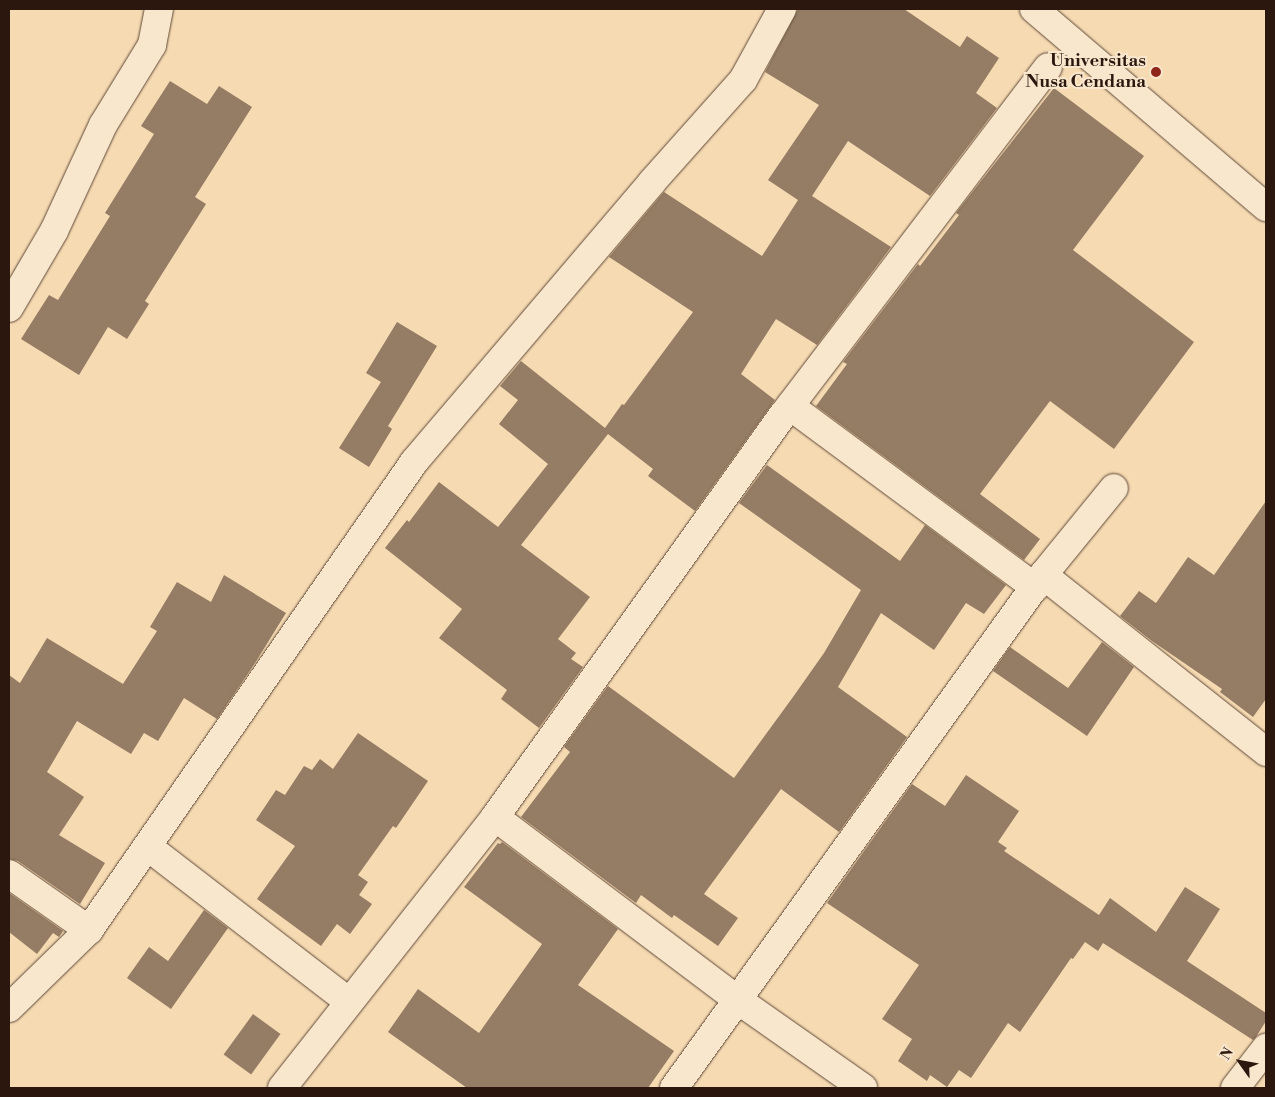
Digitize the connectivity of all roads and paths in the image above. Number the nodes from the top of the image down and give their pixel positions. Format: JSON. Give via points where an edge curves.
{"nodes":[{"id":1,"x":159,"y":9,"type":"edge"},
{"id":2,"x":782,"y":9,"type":"edge"},
{"id":3,"x":1034,"y":9,"type":"edge"},
{"id":4,"x":1048,"y":68,"type":"dead end"},
{"id":5,"x":1266,"y":207,"type":"edge"},
{"id":6,"x":9,"y":308,"type":"edge"},
{"id":7,"x":790,"y":406,"type":"junction"},
{"id":8,"x":1114,"y":488,"type":"dead end"},
{"id":9,"x":1039,"y":581,"type":"junction"},
{"id":10,"x":1266,"y":752,"type":"edge"},
{"id":11,"x":494,"y":817,"type":"junction"},
{"id":12,"x":148,"y":847,"type":"junction"},
{"id":13,"x":9,"y":874,"type":"edge"},
{"id":14,"x":89,"y":930,"type":"junction"},
{"id":15,"x":738,"y":1000,"type":"junction"},
{"id":16,"x":349,"y":1002,"type":"junction"},
{"id":17,"x":9,"y":1008,"type":"edge"},
{"id":18,"x":1266,"y":1048,"type":"edge"},
{"id":19,"x":282,"y":1088,"type":"edge"},
{"id":20,"x":674,"y":1088,"type":"edge"},
{"id":21,"x":864,"y":1088,"type":"edge"},
{"id":22,"x":1235,"y":1088,"type":"edge"}],
"edges":[{"from":1,"to":6,"type":"street","via":[[152,45],[103,125],[54,231]]},
{"from":2,"to":12,"type":"street","via":[[742,80],[414,462]]},
{"from":3,"to":5,"type":"street"},
{"from":4,"to":7,"type":"street"},
{"from":7,"to":9,"type":"street"},
{"from":7,"to":11,"type":"street"},
{"from":8,"to":9,"type":"street"},
{"from":9,"to":10,"type":"street"},
{"from":9,"to":15,"type":"street"},
{"from":11,"to":15,"type":"street"},
{"from":11,"to":16,"type":"street"},
{"from":12,"to":14,"type":"street"},
{"from":12,"to":16,"type":"street"},
{"from":13,"to":14,"type":"street"},
{"from":14,"to":17,"type":"street"},
{"from":15,"to":20,"type":"street"},
{"from":15,"to":21,"type":"street"},
{"from":16,"to":19,"type":"street"},
{"from":18,"to":22,"type":"street"}]}
